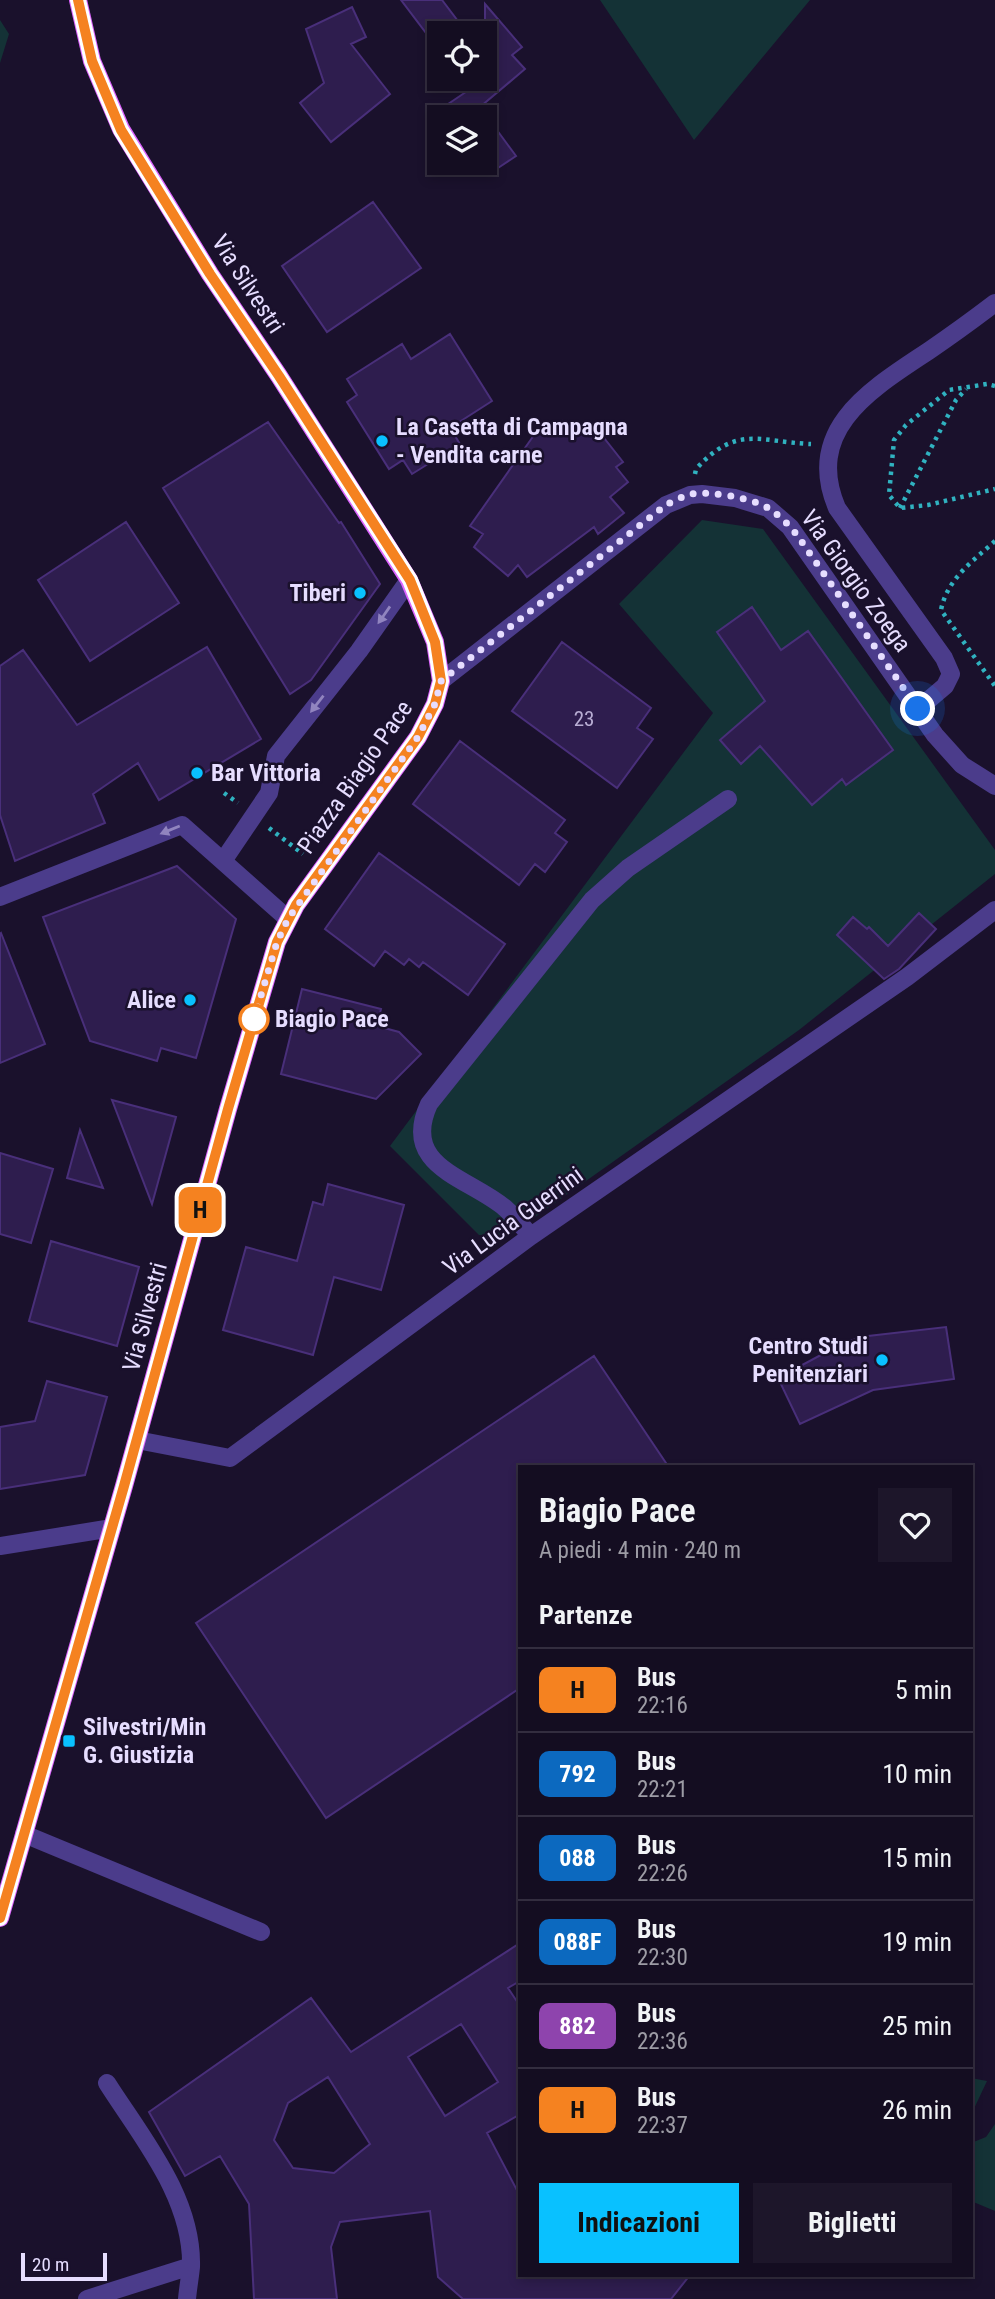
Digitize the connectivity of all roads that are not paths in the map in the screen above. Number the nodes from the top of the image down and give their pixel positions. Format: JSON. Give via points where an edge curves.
{"nodes":[{"id":1,"x":78,"y":0,"type":"edge"},
{"id":2,"x":995,"y":303,"type":"edge"},
{"id":3,"x":410,"y":580,"type":"junction"},
{"id":4,"x":441,"y":681,"type":"junction"},
{"id":5,"x":918,"y":709,"type":"junction"},
{"id":6,"x":995,"y":786,"type":"edge"},
{"id":7,"x":728,"y":799,"type":"dead end"},
{"id":8,"x":223,"y":861,"type":"junction"},
{"id":9,"x":0,"y":897,"type":"edge"},
{"id":10,"x":995,"y":911,"type":"edge"},
{"id":11,"x":288,"y":919,"type":"junction"},
{"id":12,"x":531,"y":1236,"type":"junction"},
{"id":13,"x":137,"y":1440,"type":"junction"},
{"id":14,"x":112,"y":1528,"type":"junction"},
{"id":15,"x":0,"y":1546,"type":"edge"},
{"id":16,"x":24,"y":1834,"type":"junction"},
{"id":17,"x":0,"y":1918,"type":"edge"},
{"id":18,"x":261,"y":1932,"type":"dead end"},
{"id":19,"x":107,"y":2083,"type":"dead end"},
{"id":20,"x":191,"y":2266,"type":"junction"},
{"id":21,"x":87,"y":2299,"type":"edge"},
{"id":22,"x":187,"y":2299,"type":"edge"}],
"edges":[{"from":1,"to":3,"type":"main road","name":"Via Silvestri","via":[[92,61],[121,130]]},
{"from":2,"to":5,"type":"street","via":[[863,397],[843,421],[829,455],[828,486],[837,508],[951,674],[945,686]]},
{"from":3,"to":4,"type":"main road","name":"Piazza Biagio Pace","via":[[435,642]]},
{"from":3,"to":8,"type":"street","one_way":true,"via":[[276,757],[269,793]]},
{"from":4,"to":5,"type":"street","name":"Via Giorgio Zoega","via":[[666,505],[702,494],[768,508],[790,527]]},
{"from":4,"to":11,"type":"main road","name":"Piazza Biagio Pace","via":[[418,737]]},
{"from":5,"to":6,"type":"street","name":"Via Giorgio Zoega","via":[[952,755]]},
{"from":7,"to":12,"type":"street","via":[[628,868],[592,900],[422,1118],[420,1133],[433,1160],[505,1208]]},
{"from":8,"to":9,"type":"street","one_way":true,"via":[[182,825]]},
{"from":8,"to":11,"type":"street"},
{"from":10,"to":12,"type":"street","name":"Via Lucia Guerrini","via":[[907,977]]},
{"from":11,"to":13,"type":"main road","name":"Via Silvestri","via":[[277,942],[228,1109]]},
{"from":12,"to":13,"type":"street","name":"Via Lucia Guerrini","via":[[230,1458]]},
{"from":13,"to":14,"type":"main road","name":"Via Silvestri"},
{"from":14,"to":15,"type":"street"},
{"from":14,"to":16,"type":"main road","name":"Via Silvestri"},
{"from":16,"to":17,"type":"main road"},
{"from":16,"to":18,"type":"street"},
{"from":19,"to":20,"type":"street","via":[[181,2207]]},
{"from":20,"to":21,"type":"street"},
{"from":20,"to":22,"type":"street"}]}
